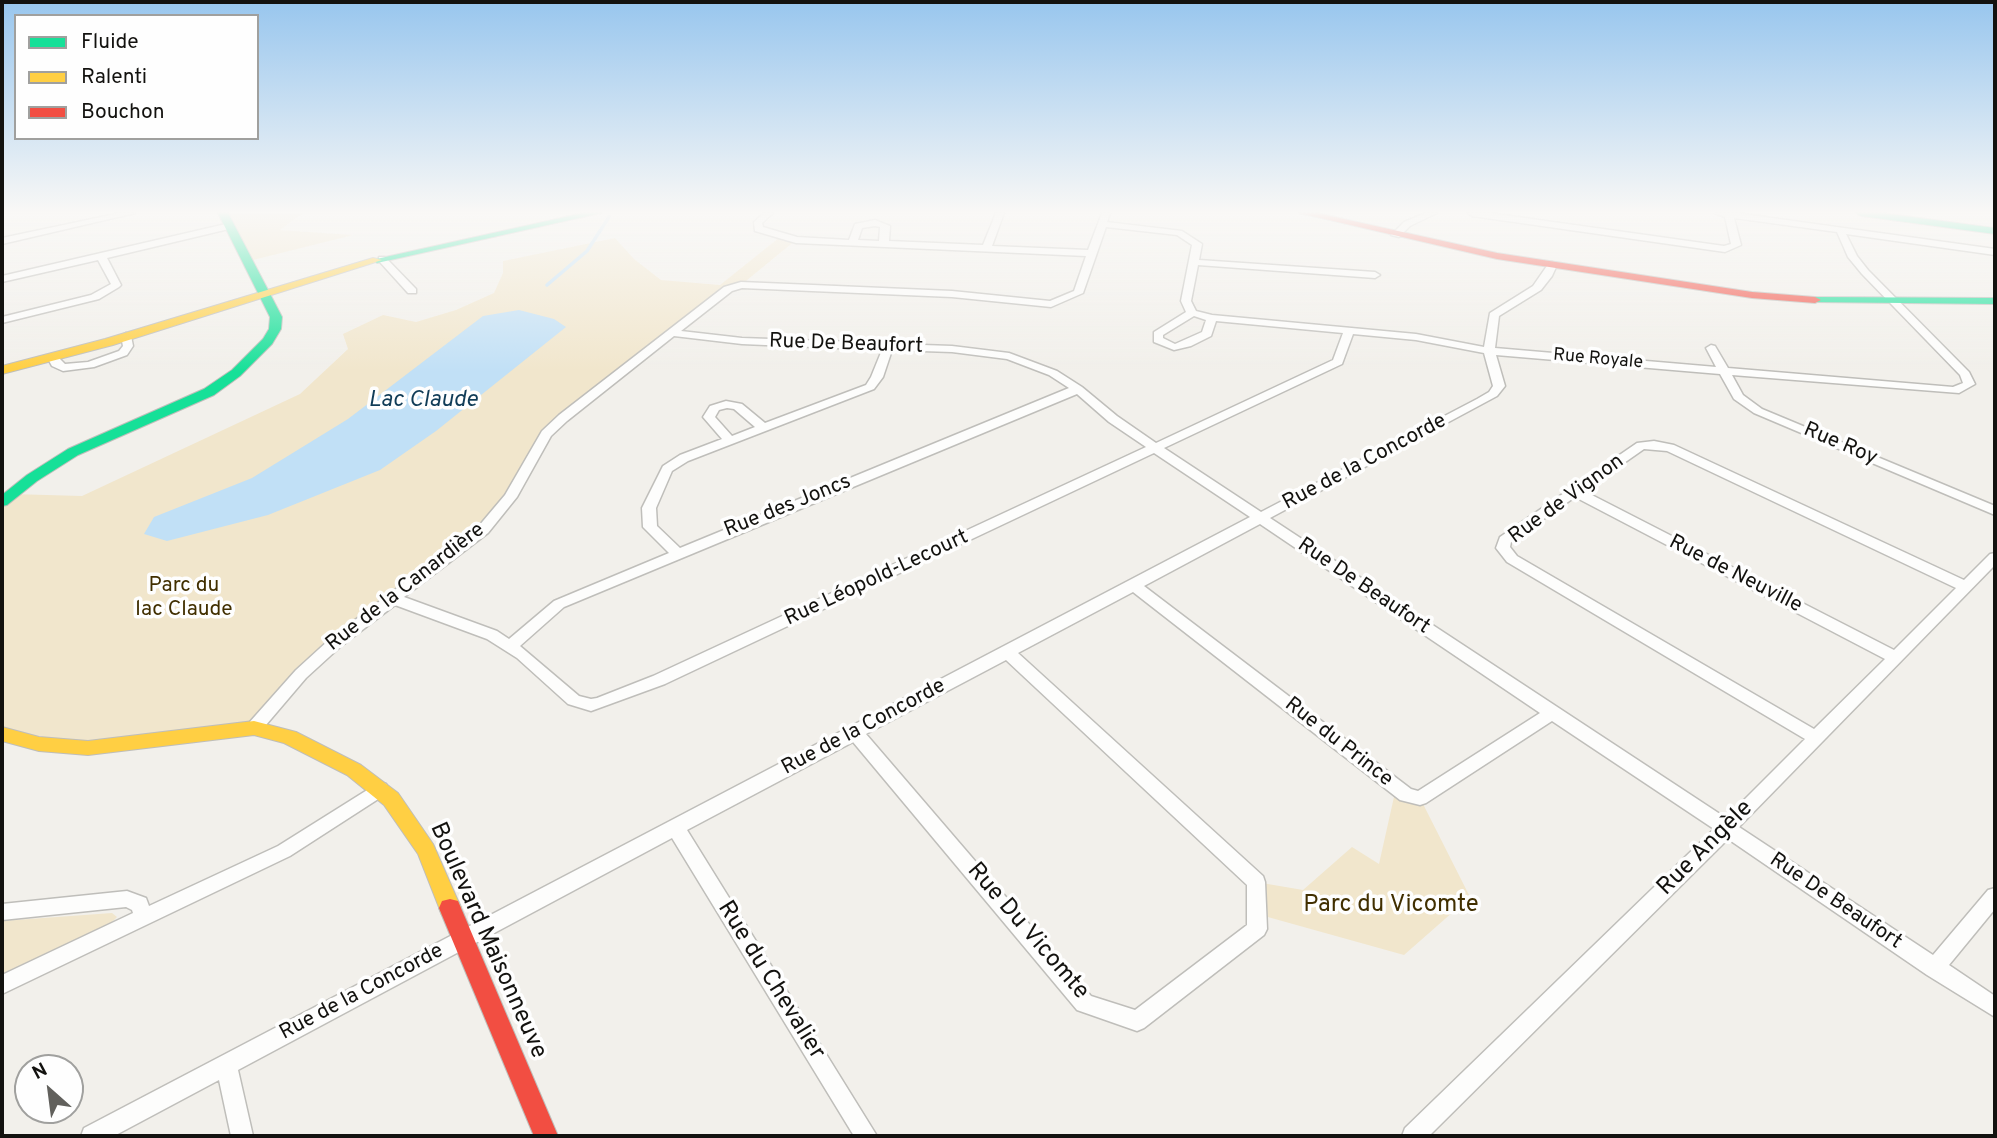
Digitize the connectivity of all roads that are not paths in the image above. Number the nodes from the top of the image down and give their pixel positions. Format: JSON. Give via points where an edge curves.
{"nodes":[{"id":1,"x":57,"y":266,"type":"edge"},
{"id":2,"x":106,"y":266,"type":"edge"},
{"id":3,"x":251,"y":266,"type":"edge"},
{"id":4,"x":357,"y":266,"type":"edge"},
{"id":5,"x":389,"y":266,"type":"edge"},
{"id":6,"x":1087,"y":266,"type":"edge"},
{"id":7,"x":1192,"y":266,"type":"edge"},
{"id":8,"x":1250,"y":266,"type":"edge"},
{"id":9,"x":1551,"y":266,"type":"edge"},
{"id":10,"x":1559,"y":266,"type":"edge"},
{"id":11,"x":1861,"y":266,"type":"edge"},
{"id":12,"x":1374,"y":275,"type":"dead end"},
{"id":13,"x":2,"y":279,"type":"edge"},
{"id":14,"x":412,"y":291,"type":"dead end"},
{"id":15,"x":264,"y":292,"type":"junction"},
{"id":16,"x":1995,"y":301,"type":"edge"},
{"id":17,"x":1892,"y":302,"type":"junction"},
{"id":18,"x":1192,"y":313,"type":"junction"},
{"id":19,"x":1212,"y":318,"type":"junction"},
{"id":20,"x":2,"y":320,"type":"edge"},
{"id":21,"x":1349,"y":331,"type":"junction"},
{"id":22,"x":675,"y":333,"type":"junction"},
{"id":23,"x":888,"y":344,"type":"junction"},
{"id":24,"x":1711,"y":348,"type":"dead end"},
{"id":25,"x":1489,"y":351,"type":"junction"},
{"id":26,"x":2,"y":370,"type":"edge"},
{"id":27,"x":1724,"y":371,"type":"junction"},
{"id":28,"x":1078,"y":388,"type":"junction"},
{"id":29,"x":764,"y":428,"type":"junction"},
{"id":30,"x":730,"y":441,"type":"junction"},
{"id":31,"x":1157,"y":449,"type":"junction"},
{"id":32,"x":1575,"y":492,"type":"junction"},
{"id":33,"x":2,"y":502,"type":"edge"},
{"id":34,"x":1995,"y":511,"type":"edge"},
{"id":35,"x":1260,"y":518,"type":"junction"},
{"id":36,"x":677,"y":553,"type":"junction"},
{"id":37,"x":1995,"y":557,"type":"edge"},
{"id":38,"x":1134,"y":585,"type":"junction"},
{"id":39,"x":1966,"y":587,"type":"junction"},
{"id":40,"x":392,"y":598,"type":"junction"},
{"id":41,"x":510,"y":646,"type":"junction"},
{"id":42,"x":1007,"y":652,"type":"junction"},
{"id":43,"x":1896,"y":658,"type":"junction"},
{"id":44,"x":1552,"y":713,"type":"junction"},
{"id":45,"x":254,"y":728,"type":"junction"},
{"id":46,"x":855,"y":733,"type":"junction"},
{"id":47,"x":2,"y":734,"type":"edge"},
{"id":48,"x":1816,"y":738,"type":"junction"},
{"id":49,"x":380,"y":789,"type":"junction"},
{"id":50,"x":675,"y":827,"type":"junction"},
{"id":51,"x":1726,"y":829,"type":"junction"},
{"id":52,"x":1995,"y":896,"type":"edge"},
{"id":53,"x":2,"y":912,"type":"edge"},
{"id":54,"x":144,"y":918,"type":"junction"},
{"id":55,"x":465,"y":939,"type":"junction"},
{"id":56,"x":1934,"y":968,"type":"junction"},
{"id":57,"x":2,"y":985,"type":"edge"},
{"id":58,"x":1995,"y":1007,"type":"edge"},
{"id":59,"x":226,"y":1065,"type":"junction"},
{"id":60,"x":92,"y":1136,"type":"edge"},
{"id":61,"x":242,"y":1136,"type":"edge"},
{"id":62,"x":546,"y":1136,"type":"edge"},
{"id":63,"x":866,"y":1136,"type":"edge"},
{"id":64,"x":1413,"y":1136,"type":"edge"}],
"edges":[{"from":1,"to":13,"type":"street"},
{"from":2,"to":20,"type":"street","via":[[116,285],[95,297]]},
{"from":3,"to":15,"type":"main road"},
{"from":4,"to":15,"type":"main road"},
{"from":5,"to":14,"type":"street"},
{"from":6,"to":22,"type":"street","name":"Rue de la Canardière","via":[[1078,293],[1051,303],[741,285],[728,289]]},
{"from":7,"to":18,"type":"street","via":[[1186,301]]},
{"from":8,"to":12,"type":"street"},
{"from":9,"to":25,"type":"street","name":"Rue de la Concorde","via":[[1537,288],[1494,315]]},
{"from":10,"to":17,"type":"main road","via":[[1765,297]]},
{"from":11,"to":17,"type":"street","name":"Rue Royale"},
{"from":15,"to":26,"type":"main road"},
{"from":15,"to":33,"type":"main road","via":[[276,317],[275,329],[236,373],[194,399],[73,452]]},
{"from":16,"to":17,"type":"main road"},
{"from":17,"to":27,"type":"street","name":"Rue Royale","via":[[1965,374],[1969,384],[1955,391]]},
{"from":18,"to":19,"type":"street","name":"Rue Royale"},
{"from":18,"to":19,"type":"street","via":[[1158,334],[1158,341],[1187,344],[1207,334]]},
{"from":19,"to":21,"type":"street","name":"Rue Royale"},
{"from":21,"to":25,"type":"street","name":"Rue Royale","via":[[1416,337]]},
{"from":21,"to":31,"type":"street","name":"Rue Léopold-Lecourt","via":[[1338,362]]},
{"from":22,"to":23,"type":"street","name":"Rue De Beaufort","via":[[777,343]]},
{"from":22,"to":40,"type":"street","name":"Rue de la Canardière","via":[[563,418],[547,434],[511,497],[483,530]]},
{"from":23,"to":28,"type":"street","name":"Rue De Beaufort","via":[[1009,356]]},
{"from":23,"to":29,"type":"street","via":[[870,387]]},
{"from":24,"to":27,"type":"street","name":"Rue Roy"},
{"from":25,"to":27,"type":"street","name":"Rue Royale"},
{"from":25,"to":35,"type":"street","name":"Rue de la Concorde","via":[[1499,386],[1493,394]]},
{"from":27,"to":34,"type":"street","name":"Rue Roy","via":[[1738,397],[1758,411]]},
{"from":28,"to":31,"type":"street","name":"Rue De Beaufort"},
{"from":28,"to":36,"type":"street","name":"Rue des Joncs"},
{"from":29,"to":30,"type":"street"},
{"from":29,"to":30,"type":"street","via":[[738,406],[714,408],[709,417]]},
{"from":30,"to":36,"type":"street","via":[[667,469],[649,508],[650,527]]},
{"from":31,"to":35,"type":"street","name":"Rue De Beaufort"},
{"from":31,"to":41,"type":"street","name":"Rue Léopold-Lecourt","via":[[600,704],[574,699]]},
{"from":32,"to":39,"type":"street","name":"Rue de Vignon","via":[[1642,446],[1670,448]]},
{"from":32,"to":43,"type":"street","name":"Rue de Neuville"},
{"from":32,"to":48,"type":"street","name":"Rue de Vignon","via":[[1505,540],[1503,548],[1512,559]]},
{"from":35,"to":38,"type":"street","name":"Rue de la Concorde"},
{"from":35,"to":44,"type":"street","name":"Rue De Beaufort"},
{"from":36,"to":41,"type":"street","name":"Rue des Joncs","via":[[559,604]]},
{"from":37,"to":39,"type":"street","name":"Rue Angèle"},
{"from":38,"to":42,"type":"street","name":"Rue de la Concorde"},
{"from":38,"to":44,"type":"street","name":"Rue du Prince","via":[[1406,795],[1420,798]]},
{"from":39,"to":43,"type":"street","name":"Rue Angèle"},
{"from":40,"to":41,"type":"street","name":"Rue Léopold-Lecourt"},
{"from":40,"to":45,"type":"street","name":"Rue de la Canardière","via":[[301,674]]},
{"from":42,"to":46,"type":"street","name":"Rue de la Concorde"},
{"from":42,"to":46,"type":"street","name":"Rue Du Vicomte","via":[[1256,882],[1257,929],[1137,1021],[1084,1003]]},
{"from":43,"to":48,"type":"street","name":"Rue Angèle"},
{"from":44,"to":51,"type":"street","name":"Rue De Beaufort"},
{"from":45,"to":47,"type":"main road","name":"Boulevard Maisonneuve","via":[[88,748],[39,744]]},
{"from":45,"to":49,"type":"main road","name":"Boulevard Maisonneuve","via":[[307,744]]},
{"from":46,"to":50,"type":"street","name":"Rue de la Concorde"},
{"from":48,"to":51,"type":"street","name":"Rue Angèle"},
{"from":49,"to":54,"type":"street","via":[[284,851]]},
{"from":49,"to":55,"type":"main road","name":"Boulevard Maisonneuve","via":[[414,829]]},
{"from":50,"to":55,"type":"street","name":"Rue de la Concorde"},
{"from":50,"to":63,"type":"street","name":"Rue du Chevalier"},
{"from":51,"to":56,"type":"street","name":"Rue De Beaufort"},
{"from":51,"to":64,"type":"street","name":"Rue Angèle"},
{"from":52,"to":56,"type":"street"},
{"from":53,"to":54,"type":"street","via":[[127,899],[139,904]]},
{"from":54,"to":57,"type":"street"},
{"from":55,"to":59,"type":"street","name":"Rue de la Concorde"},
{"from":55,"to":62,"type":"main road","name":"Boulevard Maisonneuve"},
{"from":56,"to":58,"type":"street","name":"Rue De Beaufort"},
{"from":59,"to":60,"type":"street","name":"Rue de la Concorde"},
{"from":59,"to":61,"type":"street"}]}
